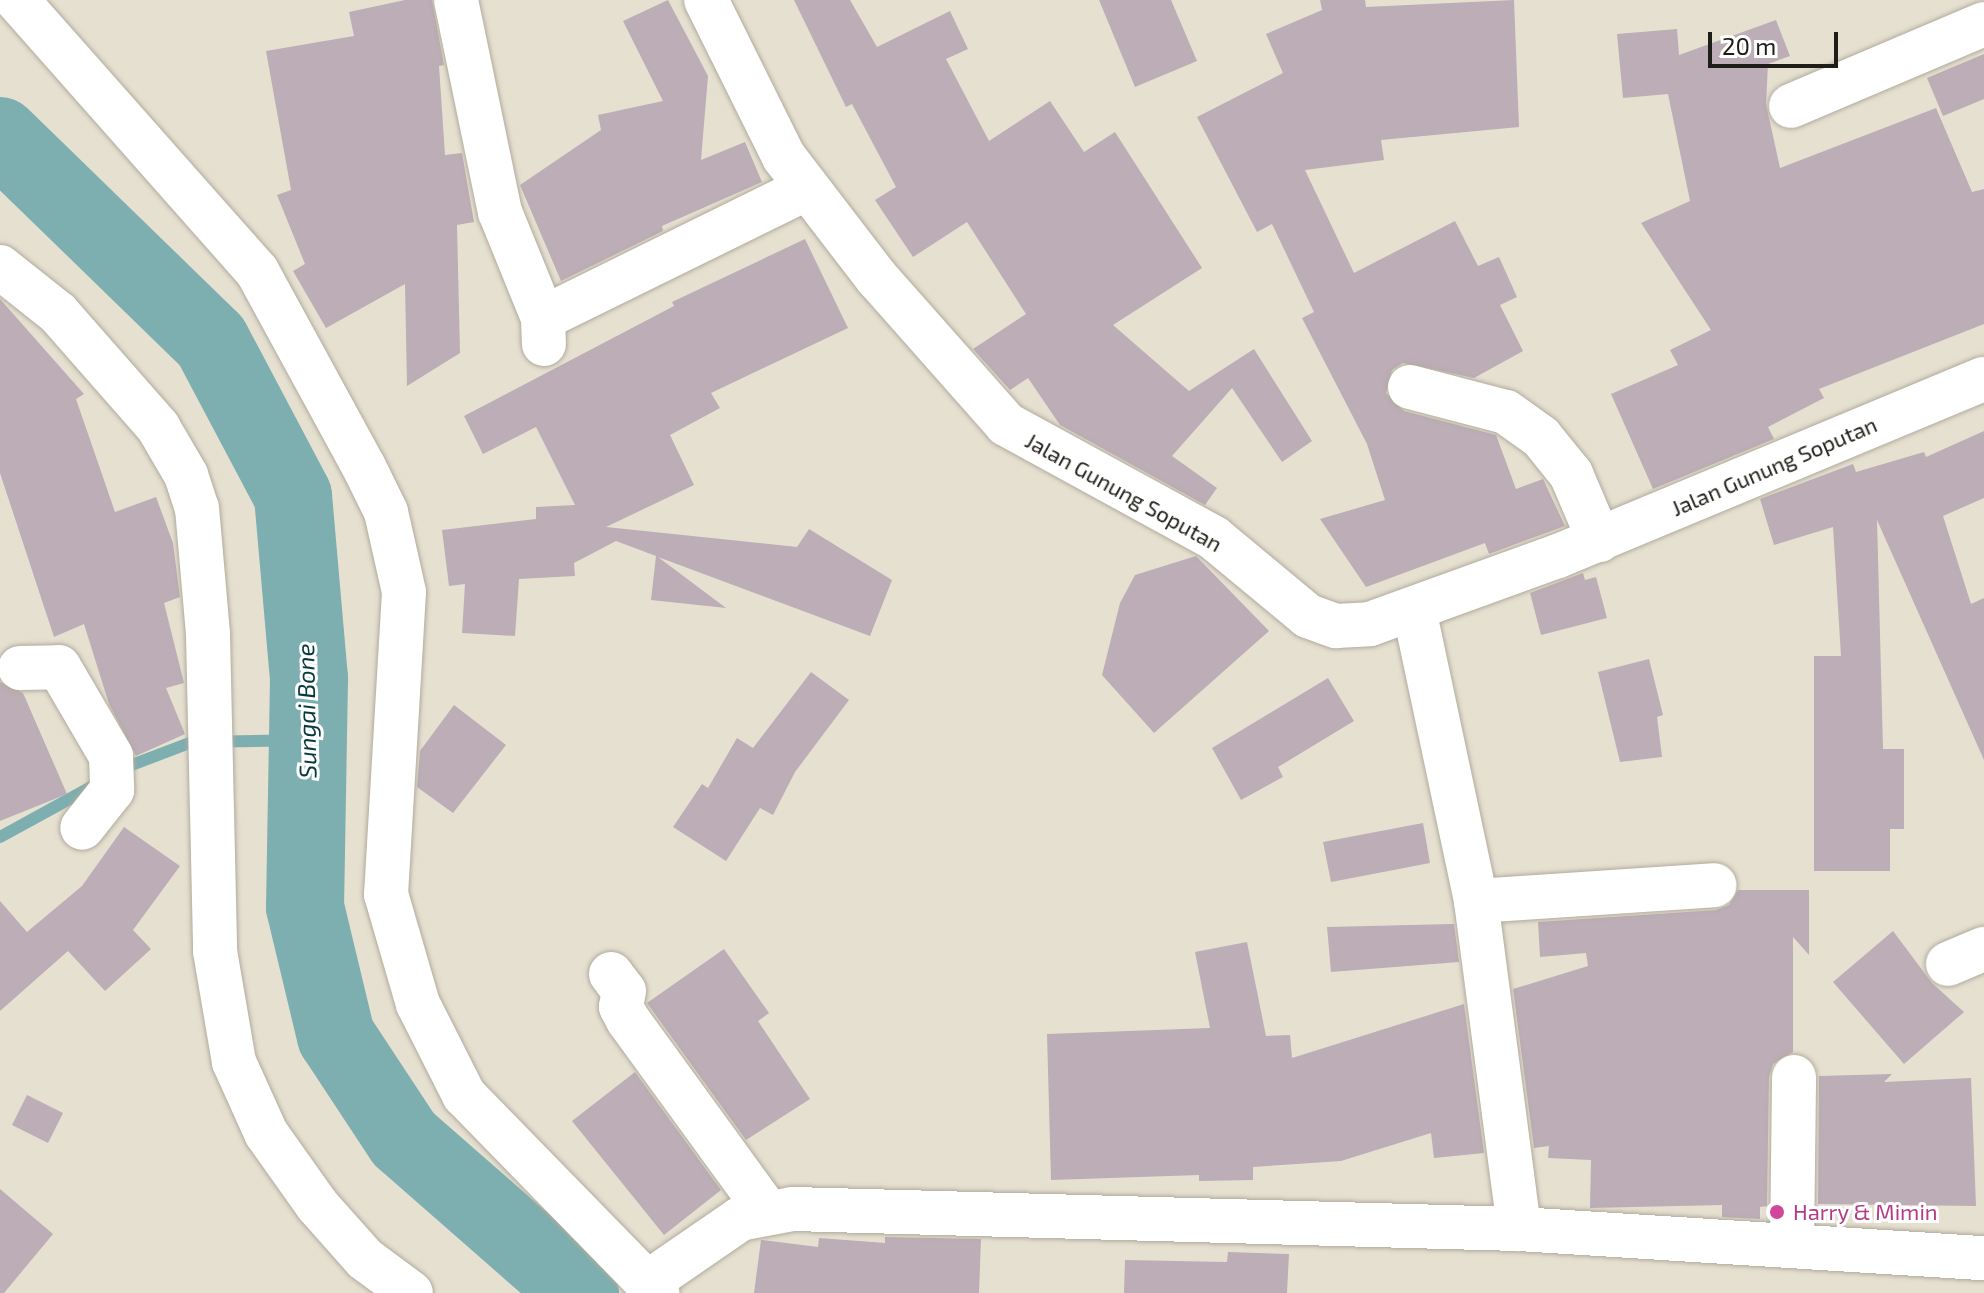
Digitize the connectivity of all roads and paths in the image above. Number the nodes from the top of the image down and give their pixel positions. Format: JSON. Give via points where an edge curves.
{"nodes":[{"id":1,"x":17,"y":0,"type":"edge"},
{"id":2,"x":456,"y":0,"type":"edge"},
{"id":3,"x":706,"y":0,"type":"edge"},
{"id":4,"x":1984,"y":24,"type":"edge"},
{"id":5,"x":1791,"y":106,"type":"dead end"},
{"id":6,"x":807,"y":188,"type":"junction"},
{"id":7,"x":0,"y":267,"type":"edge"},
{"id":8,"x":1984,"y":379,"type":"edge"},
{"id":9,"x":1410,"y":387,"type":"dead end"},
{"id":10,"x":1599,"y":540,"type":"junction"},
{"id":11,"x":1414,"y":609,"type":"junction"},
{"id":12,"x":20,"y":668,"type":"dead end"},
{"id":13,"x":82,"y":828,"type":"dead end"},
{"id":14,"x":1714,"y":885,"type":"dead end"},
{"id":15,"x":1476,"y":901,"type":"junction"},
{"id":16,"x":611,"y":974,"type":"dead end"},
{"id":17,"x":1794,"y":1077,"type":"dead end"},
{"id":18,"x":767,"y":1211,"type":"junction"},
{"id":19,"x":1519,"y":1229,"type":"junction"},
{"id":20,"x":1792,"y":1246,"type":"junction"},
{"id":21,"x":1974,"y":1269,"type":"edge"},
{"id":22,"x":652,"y":1288,"type":"edge"},
{"id":23,"x":411,"y":1293,"type":"edge"}],
"edges":[{"from":1,"to":22,"type":"street","via":[[257,271],[364,467],[386,512],[404,592],[386,894],[418,1004],[464,1095]]},
{"from":2,"to":6,"type":"street","via":[[500,212],[543,331]]},
{"from":3,"to":6,"type":"street","name":"Jalan Gunung Soputan","via":[[784,157]]},
{"from":4,"to":5,"type":"street"},
{"from":6,"to":11,"type":"street","name":"Jalan Gunung Soputan","via":[[1006,424],[1214,538],[1308,616],[1336,626],[1370,624]]},
{"from":7,"to":23,"type":"street","via":[[58,313],[158,427],[186,475],[197,508],[212,721],[209,840],[215,951],[234,1062],[266,1133],[317,1205],[365,1259]]},
{"from":8,"to":10,"type":"street","name":"Jalan Gunung Soputan"},
{"from":9,"to":10,"type":"street","via":[[1506,412],[1541,437],[1571,474]]},
{"from":10,"to":11,"type":"street","name":"Jalan Gunung Soputan"},
{"from":11,"to":15,"type":"street"},
{"from":12,"to":13,"type":"street","via":[[59,667],[112,773]]},
{"from":14,"to":15,"type":"street"},
{"from":15,"to":19,"type":"street"},
{"from":16,"to":18,"type":"street","via":[[624,991],[628,1020]]},
{"from":17,"to":20,"type":"street"},
{"from":18,"to":19,"type":"street","via":[[909,1208]]},
{"from":18,"to":22,"type":"street","via":[[740,1219]]},
{"from":19,"to":20,"type":"street"},
{"from":20,"to":21,"type":"street"}]}
